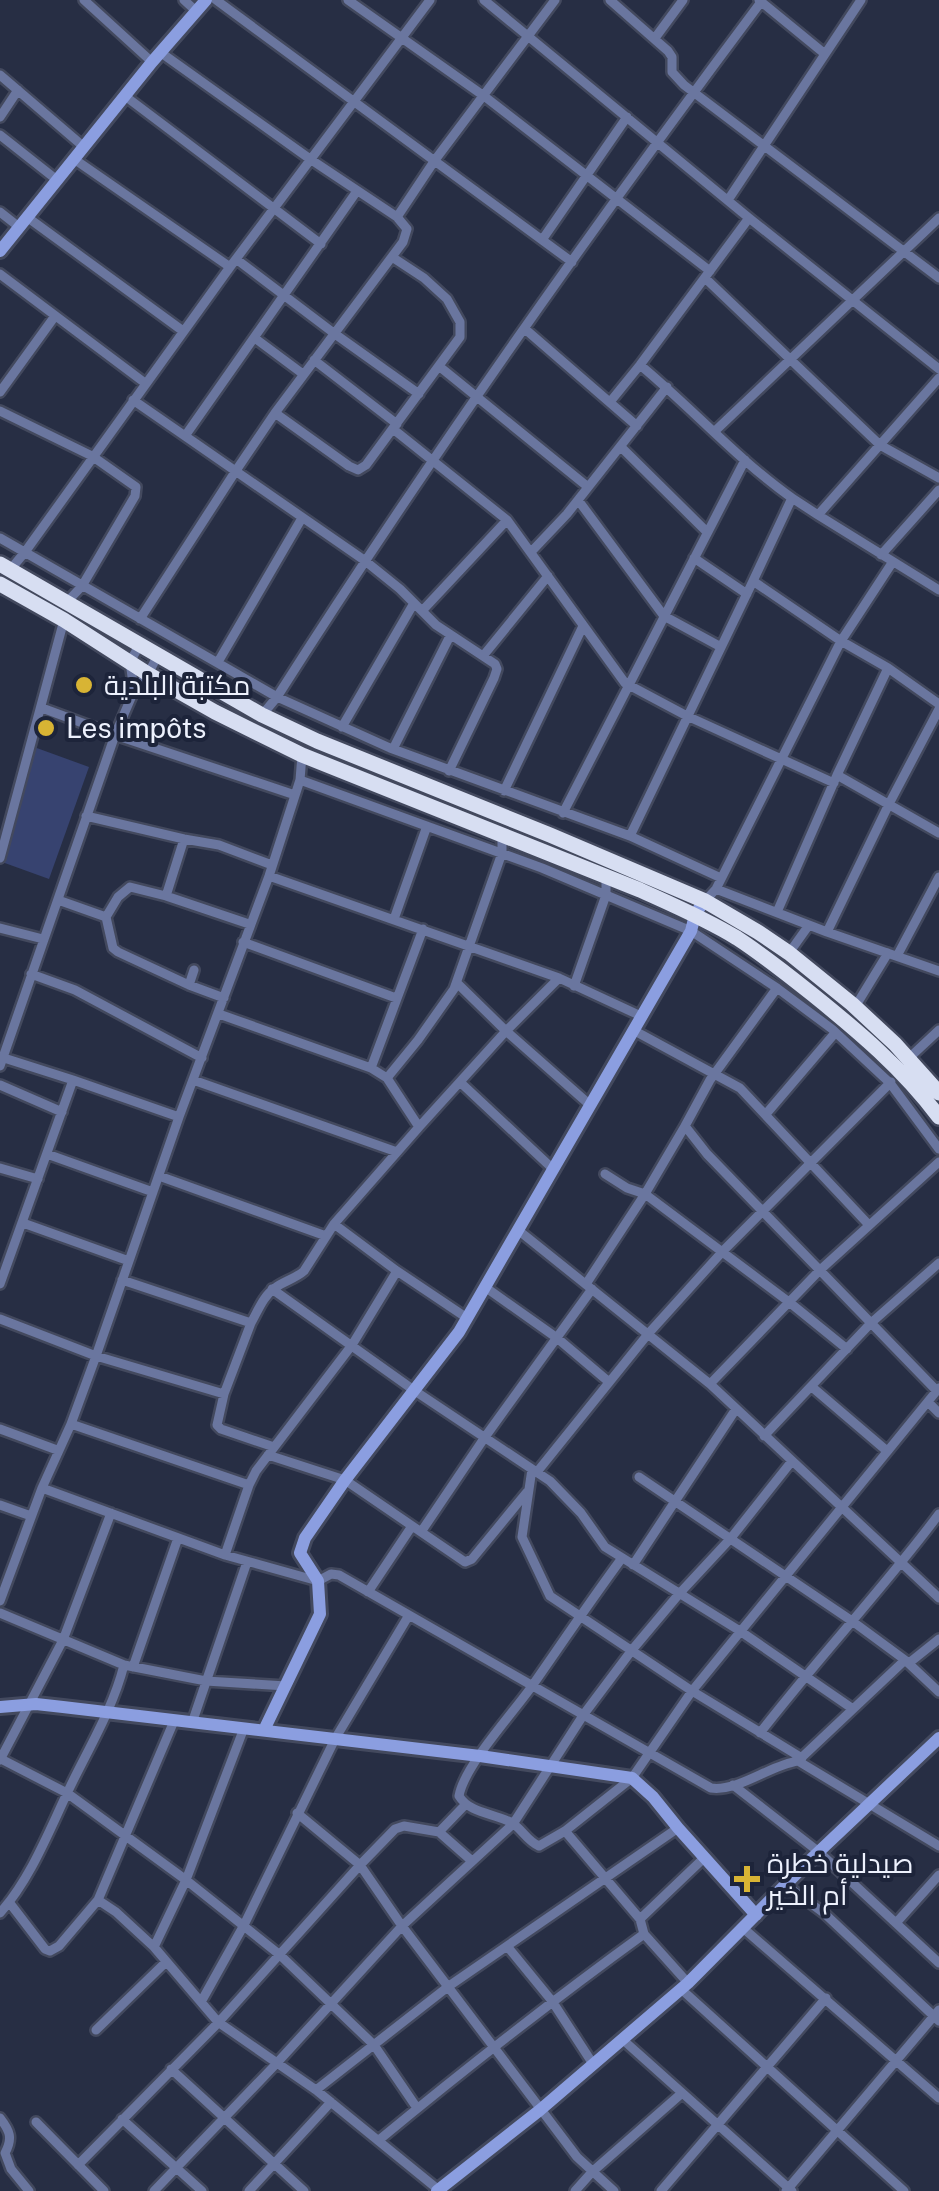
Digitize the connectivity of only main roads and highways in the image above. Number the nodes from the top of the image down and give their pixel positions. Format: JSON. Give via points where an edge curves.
{"nodes":[{"id":1,"x":3,"y":572,"type":"edge"},
{"id":2,"x":65,"y":612,"type":"junction"},
{"id":3,"x":702,"y":909,"type":"junction"},
{"id":4,"x":899,"y":1070,"type":"junction"},
{"id":5,"x":939,"y":1093,"type":"edge"},
{"id":6,"x":939,"y":1117,"type":"edge"}],
"edges":[{"from":1,"to":2,"type":"highway"},
{"from":2,"to":3,"type":"highway","via":[[140,644],[318,741],[602,856]]},
{"from":2,"to":3,"type":"highway","via":[[148,674],[302,755],[502,834],[543,860]]},
{"from":3,"to":4,"type":"highway"},
{"from":3,"to":4,"type":"highway","via":[[789,953],[856,1008]]},
{"from":4,"to":5,"type":"highway"},
{"from":4,"to":6,"type":"highway"}]}
